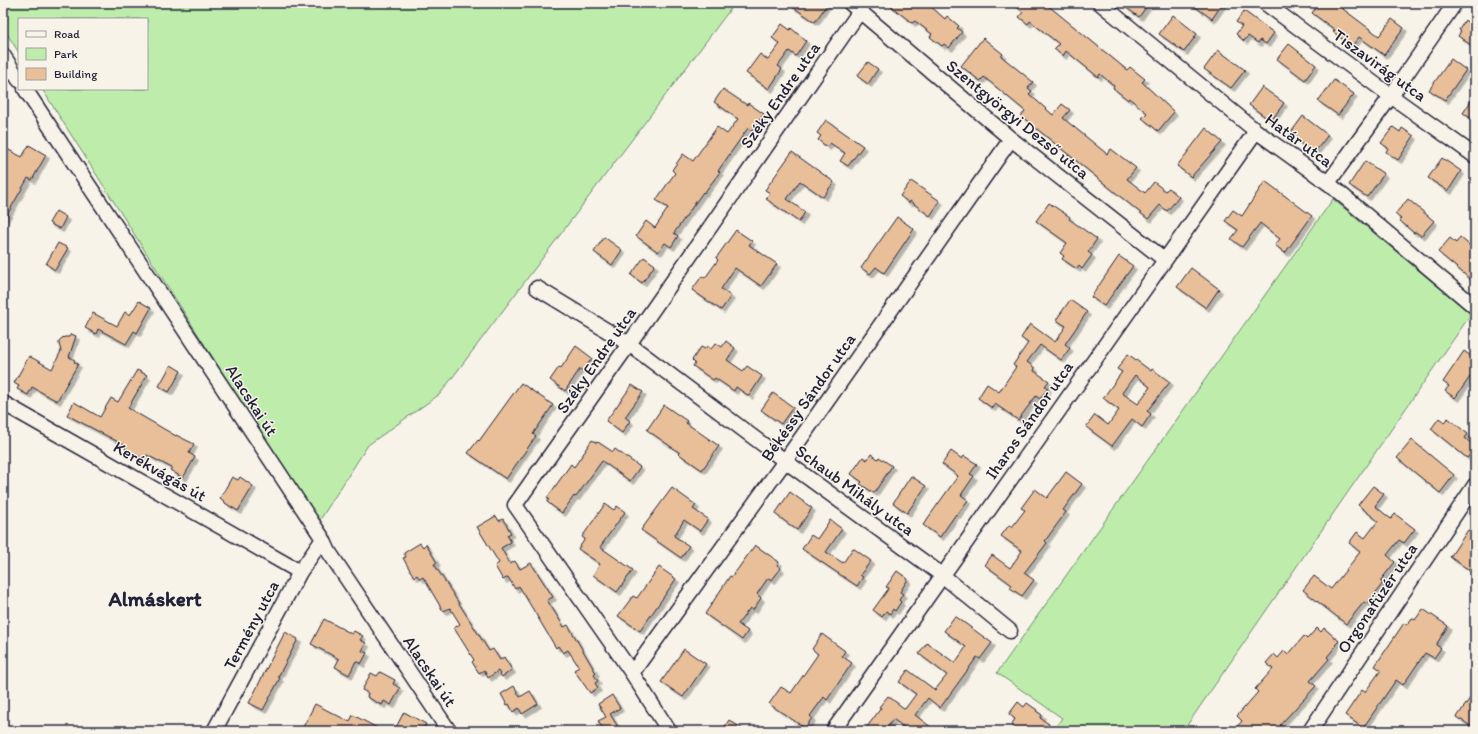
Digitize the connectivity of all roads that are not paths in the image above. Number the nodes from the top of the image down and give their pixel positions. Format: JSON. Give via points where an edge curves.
{"nodes":[{"id":1,"x":1100,"y":3,"type":"edge"},
{"id":2,"x":1265,"y":3,"type":"edge"},
{"id":3,"x":1455,"y":3,"type":"edge"},
{"id":4,"x":855,"y":7,"type":"edge"},
{"id":5,"x":3,"y":55,"type":"edge"},
{"id":6,"x":18,"y":78,"type":"edge"},
{"id":7,"x":26,"y":90,"type":"edge"},
{"id":8,"x":1391,"y":96,"type":"junction"},
{"id":9,"x":1256,"y":131,"type":"junction"},
{"id":10,"x":1011,"y":139,"type":"junction"},
{"id":11,"x":1475,"y":156,"type":"edge"},
{"id":12,"x":1328,"y":183,"type":"junction"},
{"id":13,"x":1165,"y":260,"type":"junction"},
{"id":14,"x":537,"y":288,"type":"dead end"},
{"id":15,"x":1475,"y":307,"type":"edge"},
{"id":16,"x":630,"y":344,"type":"junction"},
{"id":17,"x":3,"y":403,"type":"edge"},
{"id":18,"x":785,"y":461,"type":"junction"},
{"id":19,"x":1475,"y":485,"type":"edge"},
{"id":20,"x":323,"y":540,"type":"junction"},
{"id":21,"x":300,"y":572,"type":"junction"},
{"id":22,"x":942,"y":576,"type":"junction"},
{"id":23,"x":1010,"y":631,"type":"dead end"},
{"id":24,"x":632,"y":673,"type":"junction"},
{"id":25,"x":214,"y":731,"type":"edge"},
{"id":26,"x":449,"y":731,"type":"edge"},
{"id":27,"x":669,"y":731,"type":"edge"},
{"id":28,"x":833,"y":731,"type":"edge"},
{"id":29,"x":1310,"y":731,"type":"edge"}],
"edges":[{"from":1,"to":9,"type":"street","name":"Határ utca"},
{"from":2,"to":8,"type":"street","name":"Tiszavirág utca"},
{"from":3,"to":8,"type":"street"},
{"from":4,"to":10,"type":"street","name":"Szentgyörgyi Dezső utca"},
{"from":4,"to":16,"type":"street","name":"Széky Endre utca"},
{"from":5,"to":6,"type":"street"},
{"from":7,"to":20,"type":"street","name":"Alacskai út"},
{"from":8,"to":11,"type":"street","name":"Tiszavirág utca"},
{"from":8,"to":12,"type":"street"},
{"from":9,"to":12,"type":"street","name":"Határ utca"},
{"from":9,"to":13,"type":"street","name":"Iharos Sándor utca"},
{"from":10,"to":13,"type":"street","name":"Szentgyörgyi Dezső utca"},
{"from":10,"to":18,"type":"street","name":"Békéssy Sándor utca"},
{"from":12,"to":15,"type":"street","name":"Határ utca"},
{"from":13,"to":22,"type":"street","name":"Iharos Sándor utca"},
{"from":14,"to":16,"type":"street","name":"Schaub Mihály utca"},
{"from":16,"to":18,"type":"street","name":"Schaub Mihály utca"},
{"from":16,"to":24,"type":"street","name":"Széky Endre utca","via":[[515,505]]},
{"from":17,"to":21,"type":"street","name":"Kerékvágás út"},
{"from":18,"to":22,"type":"street","name":"Schaub Mihály utca"},
{"from":18,"to":24,"type":"street","name":"Békéssy Sándor utca"},
{"from":19,"to":29,"type":"street","name":"Orgonafüzér utca"},
{"from":20,"to":21,"type":"street","name":"Termény utca"},
{"from":20,"to":26,"type":"street","name":"Alacskai út"},
{"from":21,"to":25,"type":"street","name":"Termény utca"},
{"from":22,"to":23,"type":"street","name":"Schaub Mihály utca"},
{"from":22,"to":28,"type":"street","name":"Iharos Sándor utca"},
{"from":24,"to":27,"type":"street","name":"Széky Endre utca"}]}
